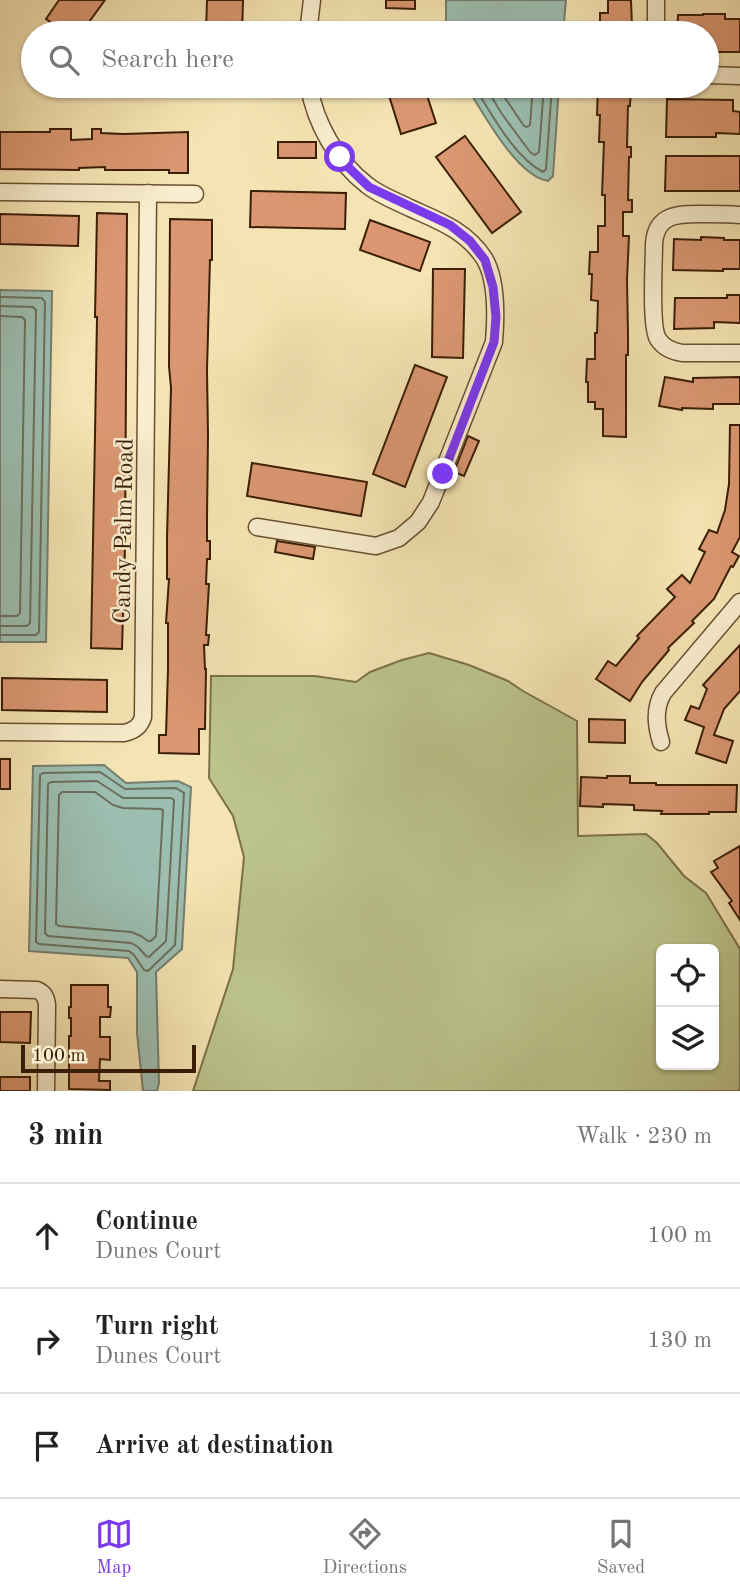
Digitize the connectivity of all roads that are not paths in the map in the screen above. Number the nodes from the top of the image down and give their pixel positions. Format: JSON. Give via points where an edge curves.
{"nodes":[{"id":1,"x":312,"y":0,"type":"edge"},
{"id":2,"x":656,"y":0,"type":"edge"},
{"id":3,"x":309,"y":21,"type":"edge"},
{"id":4,"x":656,"y":21,"type":"edge"},
{"id":5,"x":719,"y":75,"type":"edge"},
{"id":6,"x":740,"y":76,"type":"edge"},
{"id":7,"x":312,"y":98,"type":"edge"},
{"id":8,"x":0,"y":192,"type":"edge"},
{"id":9,"x":148,"y":193,"type":"junction"},
{"id":10,"x":195,"y":194,"type":"dead end"},
{"id":11,"x":740,"y":215,"type":"edge"},
{"id":12,"x":740,"y":353,"type":"edge"},
{"id":13,"x":257,"y":527,"type":"dead end"},
{"id":14,"x":740,"y":602,"type":"edge"},
{"id":15,"x":0,"y":732,"type":"edge"},
{"id":16,"x":661,"y":742,"type":"dead end"},
{"id":17,"x":0,"y":989,"type":"edge"},
{"id":18,"x":46,"y":1091,"type":"edge"}],
"edges":[{"from":1,"to":3,"type":"street"},
{"from":2,"to":4,"type":"street"},
{"from":5,"to":6,"type":"street"},
{"from":7,"to":13,"type":"street","via":[[332,145],[369,187],[450,225],[485,260],[493,287],[494,342],[431,502],[418,522],[399,538],[376,545]]},
{"from":8,"to":9,"type":"street"},
{"from":9,"to":10,"type":"street"},
{"from":9,"to":15,"type":"street","name":"Candy Palm Road","via":[[143,717],[138,727],[124,733]]},
{"from":11,"to":12,"type":"street","via":[[675,215],[660,225],[654,244],[653,325],[661,344],[674,351]]},
{"from":14,"to":16,"type":"street","via":[[663,693],[656,717]]},
{"from":17,"to":18,"type":"street","via":[[44,994]]}]}
